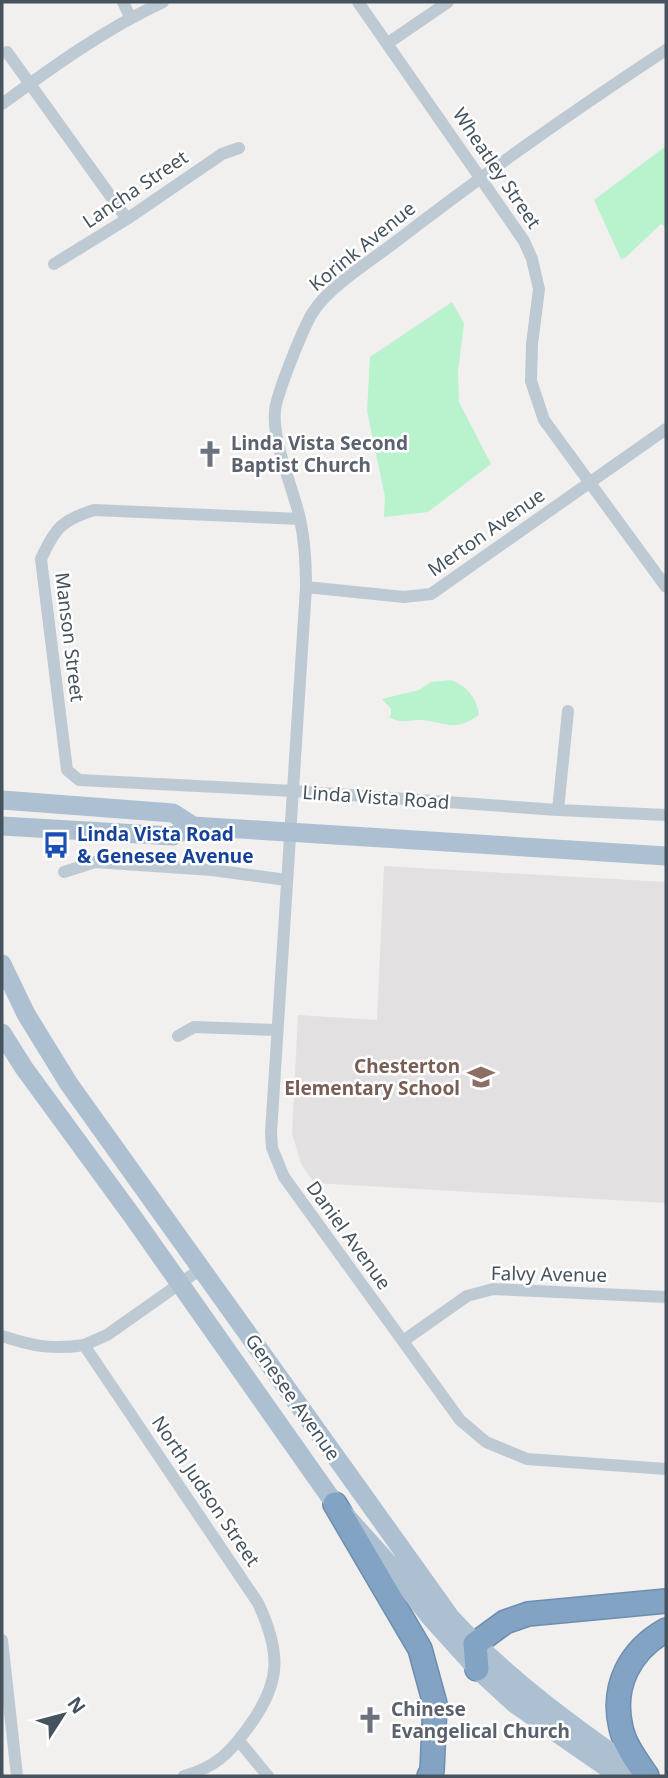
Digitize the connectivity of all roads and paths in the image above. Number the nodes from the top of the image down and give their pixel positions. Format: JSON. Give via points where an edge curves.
{"nodes":[{"id":1,"x":123,"y":2,"type":"edge"},
{"id":2,"x":163,"y":2,"type":"edge"},
{"id":3,"x":358,"y":2,"type":"edge"},
{"id":4,"x":448,"y":2,"type":"edge"},
{"id":5,"x":130,"y":17,"type":"junction"},
{"id":6,"x":388,"y":43,"type":"junction"},
{"id":7,"x":666,"y":50,"type":"edge"},
{"id":8,"x":7,"y":52,"type":"dead end"},
{"id":9,"x":29,"y":85,"type":"junction"},
{"id":10,"x":2,"y":104,"type":"edge"},
{"id":11,"x":239,"y":148,"type":"dead end"},
{"id":12,"x":481,"y":177,"type":"junction"},
{"id":13,"x":127,"y":219,"type":"junction"},
{"id":14,"x":54,"y":264,"type":"dead end"},
{"id":15,"x":666,"y":429,"type":"edge"},
{"id":16,"x":590,"y":484,"type":"junction"},
{"id":17,"x":300,"y":519,"type":"junction"},
{"id":18,"x":306,"y":587,"type":"junction"},
{"id":19,"x":666,"y":587,"type":"edge"},
{"id":20,"x":568,"y":711,"type":"dead end"},
{"id":21,"x":86,"y":783,"type":"joint"},
{"id":22,"x":294,"y":791,"type":"junction"},
{"id":23,"x":2,"y":800,"type":"edge"},
{"id":24,"x":558,"y":810,"type":"junction"},
{"id":25,"x":666,"y":815,"type":"edge"},
{"id":26,"x":2,"y":826,"type":"edge"},
{"id":27,"x":193,"y":826,"type":"junction"},
{"id":28,"x":291,"y":833,"type":"junction"},
{"id":29,"x":666,"y":856,"type":"edge"},
{"id":30,"x":64,"y":872,"type":"dead end"},
{"id":31,"x":287,"y":880,"type":"junction"},
{"id":32,"x":2,"y":964,"type":"edge"},
{"id":33,"x":276,"y":1030,"type":"junction"},
{"id":34,"x":2,"y":1033,"type":"edge"},
{"id":35,"x":178,"y":1036,"type":"dead end"},
{"id":36,"x":202,"y":1268,"type":"junction"},
{"id":37,"x":180,"y":1284,"type":"junction"},
{"id":38,"x":666,"y":1297,"type":"edge"},
{"id":39,"x":2,"y":1336,"type":"edge"},
{"id":40,"x":403,"y":1340,"type":"junction"},
{"id":41,"x":85,"y":1345,"type":"junction"},
{"id":42,"x":666,"y":1469,"type":"edge"},
{"id":43,"x":335,"y":1504,"type":"junction"},
{"id":44,"x":666,"y":1601,"type":"edge"},
{"id":45,"x":666,"y":1630,"type":"edge"},
{"id":46,"x":2,"y":1640,"type":"edge"},
{"id":47,"x":475,"y":1644,"type":"junction"},
{"id":48,"x":477,"y":1669,"type":"junction"},
{"id":49,"x":239,"y":1741,"type":"junction"},
{"id":50,"x":17,"y":1776,"type":"edge"},
{"id":51,"x":184,"y":1776,"type":"edge"},
{"id":52,"x":268,"y":1776,"type":"edge"},
{"id":53,"x":429,"y":1776,"type":"edge"},
{"id":54,"x":619,"y":1776,"type":"edge"},
{"id":55,"x":646,"y":1776,"type":"edge"}],
"edges":[{"from":1,"to":5,"type":"street"},
{"from":2,"to":5,"type":"street"},
{"from":3,"to":6,"type":"street","name":"Wheatley Street"},
{"from":4,"to":6,"type":"street"},
{"from":5,"to":9,"type":"street"},
{"from":6,"to":12,"type":"street","name":"Wheatley Street"},
{"from":7,"to":12,"type":"street","name":"Korink Avenue"},
{"from":8,"to":9,"type":"street"},
{"from":9,"to":10,"type":"street"},
{"from":9,"to":13,"type":"street"},
{"from":11,"to":13,"type":"street","name":"Lancha Street","via":[[222,154]]},
{"from":12,"to":16,"type":"street","name":"Wheatley Street","via":[[532,259],[539,289],[531,381],[544,420]]},
{"from":12,"to":17,"type":"street","name":"Korink Avenue","via":[[334,290],[313,312],[275,410]]},
{"from":13,"to":14,"type":"street","name":"Lancha Street"},
{"from":15,"to":16,"type":"street","name":"Merton Avenue"},
{"from":16,"to":18,"type":"street","name":"Merton Avenue","via":[[431,594],[404,597]]},
{"from":16,"to":19,"type":"street","name":"Wheatley Street"},
{"from":17,"to":18,"type":"street","name":"Korink Avenue"},
{"from":17,"to":21,"type":"street","name":"Manson Street","via":[[94,510],[71,517],[52,535],[41,559],[67,770]]},
{"from":18,"to":22,"type":"street","name":"Korink Avenue"},
{"from":20,"to":24,"type":"street"},
{"from":21,"to":22,"type":"street","name":"Linda Vista Road"},
{"from":22,"to":24,"type":"street","name":"Linda Vista Road"},
{"from":22,"to":28,"type":"street","name":"Korink Avenue"},
{"from":23,"to":27,"type":"main road","via":[[173,813]]},
{"from":24,"to":25,"type":"street","name":"Linda Vista Road"},
{"from":26,"to":27,"type":"main road","via":[[173,836]]},
{"from":27,"to":28,"type":"main road"},
{"from":28,"to":29,"type":"main road"},
{"from":28,"to":31,"type":"street","name":"Daniel Avenue"},
{"from":30,"to":31,"type":"street","via":[[95,862]]},
{"from":31,"to":33,"type":"street","name":"Daniel Avenue"},
{"from":32,"to":36,"type":"main road","name":"Genesee Avenue","via":[[69,1084]]},
{"from":33,"to":35,"type":"street","via":[[194,1027]]},
{"from":33,"to":40,"type":"street","name":"Daniel Avenue","via":[[272,1148],[284,1177]]},
{"from":34,"to":37,"type":"main road","name":"Genesee Avenue"},
{"from":36,"to":37,"type":"street"},
{"from":36,"to":47,"type":"main road","name":"Genesee Avenue","via":[[402,1551]]},
{"from":37,"to":41,"type":"street"},
{"from":37,"to":43,"type":"main road","name":"Genesee Avenue"},
{"from":38,"to":40,"type":"street","name":"Falvy Avenue","via":[[493,1289],[467,1296]]},
{"from":39,"to":41,"type":"street","via":[[33,1346]]},
{"from":40,"to":42,"type":"street","name":"Daniel Avenue","via":[[460,1420],[486,1442],[527,1459]]},
{"from":41,"to":49,"type":"street","name":"North Judson Street","via":[[267,1623],[274,1653],[273,1684],[265,1706]]},
{"from":43,"to":48,"type":"main road","name":"Genesee Avenue"},
{"from":43,"to":53,"type":"highway","via":[[420,1649],[435,1704]]},
{"from":44,"to":47,"type":"highway","via":[[528,1614],[505,1622]]},
{"from":45,"to":55,"type":"highway","via":[[638,1651],[621,1682],[618,1699],[621,1729]]},
{"from":46,"to":50,"type":"street"},
{"from":47,"to":48,"type":"highway"},
{"from":47,"to":55,"type":"main road","name":"Genesee Avenue","via":[[559,1716]]},
{"from":48,"to":54,"type":"main road","name":"Genesee Avenue","via":[[515,1704]]},
{"from":49,"to":51,"type":"street","name":"North Judson Street","via":[[206,1770]]},
{"from":49,"to":52,"type":"street"}]}
